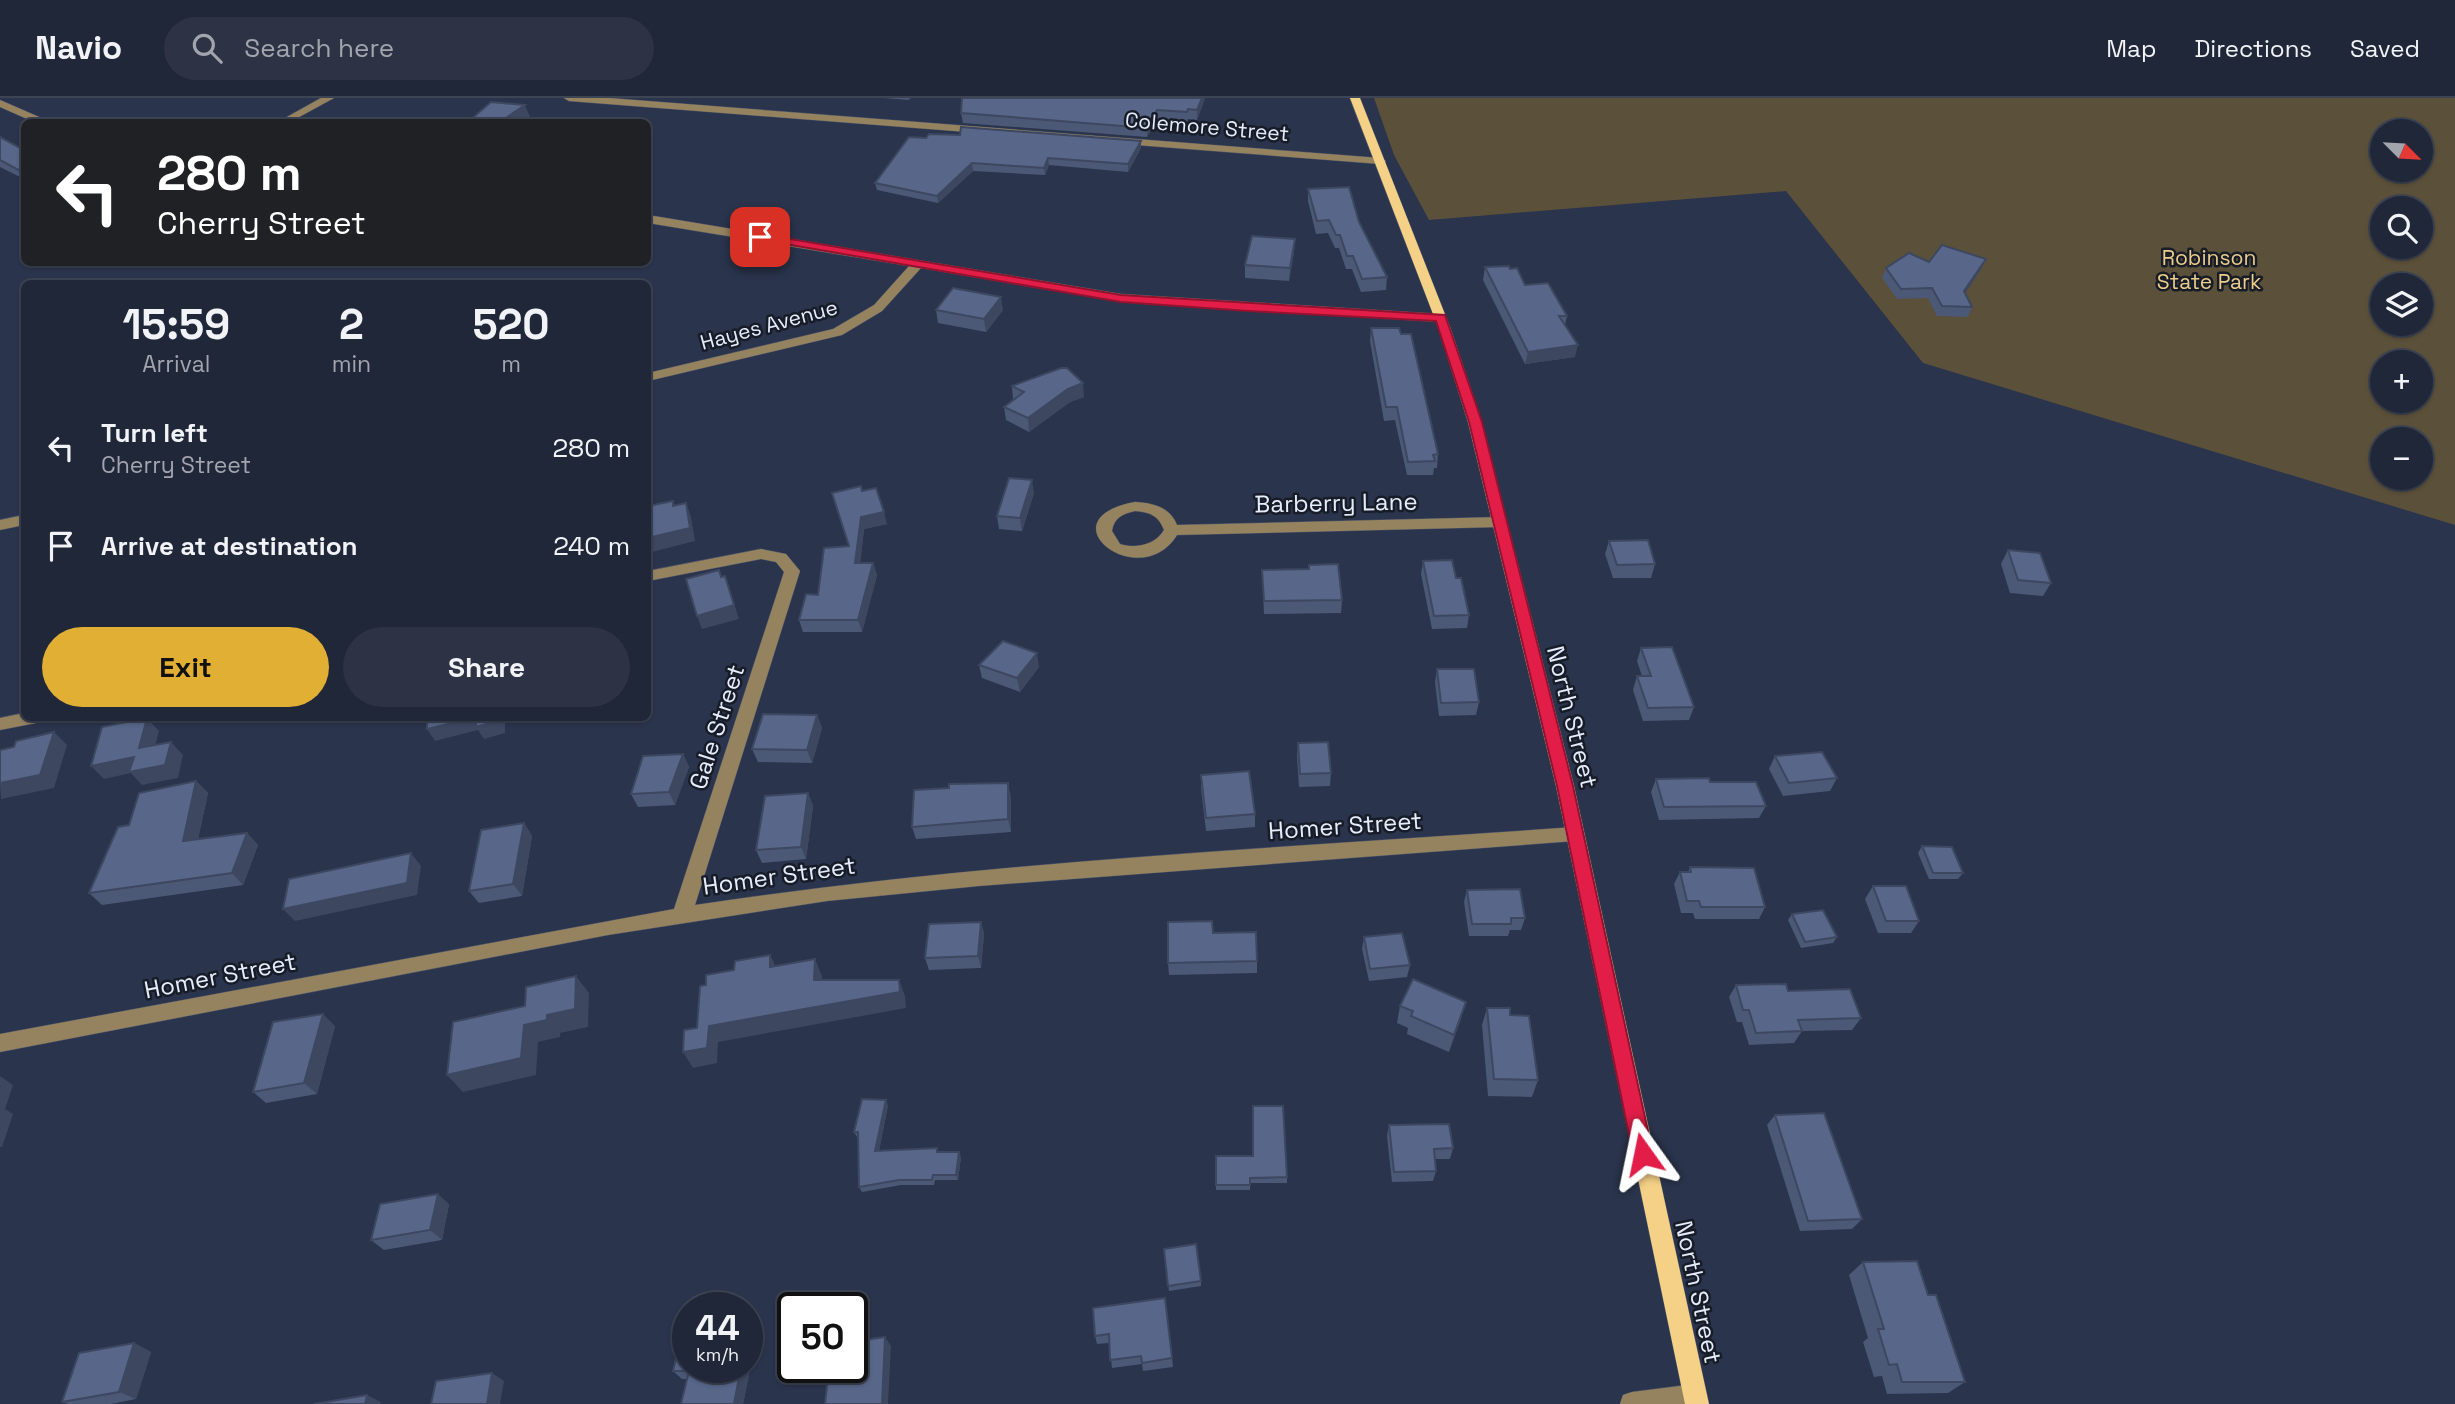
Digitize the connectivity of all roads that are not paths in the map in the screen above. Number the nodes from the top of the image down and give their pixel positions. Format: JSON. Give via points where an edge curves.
{"nodes":[{"id":1,"x":329,"y":98,"type":"edge"},
{"id":2,"x":569,"y":98,"type":"edge"},
{"id":3,"x":1355,"y":98,"type":"edge"},
{"id":4,"x":0,"y":103,"type":"edge"},
{"id":5,"x":35,"y":119,"type":"edge"},
{"id":6,"x":289,"y":119,"type":"edge"},
{"id":7,"x":1380,"y":161,"type":"junction"},
{"id":8,"x":651,"y":219,"type":"edge"},
{"id":9,"x":919,"y":263,"type":"junction"},
{"id":10,"x":1441,"y":318,"type":"junction"},
{"id":11,"x":651,"y":376,"type":"edge"},
{"id":12,"x":21,"y":521,"type":"edge"},
{"id":13,"x":1500,"y":523,"type":"junction"},
{"id":14,"x":0,"y":525,"type":"edge"},
{"id":15,"x":1172,"y":530,"type":"dead end"},
{"id":16,"x":651,"y":575,"type":"edge"},
{"id":17,"x":21,"y":720,"type":"edge"},
{"id":18,"x":0,"y":724,"type":"edge"},
{"id":19,"x":1575,"y":834,"type":"junction"},
{"id":20,"x":682,"y":915,"type":"junction"},
{"id":21,"x":0,"y":1044,"type":"edge"},
{"id":22,"x":1696,"y":1400,"type":"edge"},
{"id":23,"x":1632,"y":1404,"type":"edge"}],
"edges":[{"from":1,"to":6,"type":"street"},
{"from":2,"to":7,"type":"street","name":"Colemore Street"},
{"from":3,"to":7,"type":"main road","name":"North Street"},
{"from":4,"to":5,"type":"street"},
{"from":7,"to":10,"type":"main road","name":"North Street"},
{"from":8,"to":9,"type":"street"},
{"from":9,"to":10,"type":"street","via":[[1147,301]]},
{"from":9,"to":11,"type":"street","name":"Hayes Avenue","via":[[878,308],[837,332]]},
{"from":10,"to":13,"type":"main road","name":"North Street","via":[[1469,398]]},
{"from":12,"to":14,"type":"street"},
{"from":13,"to":15,"type":"street","name":"Barberry Lane"},
{"from":13,"to":19,"type":"main road","name":"North Street"},
{"from":16,"to":20,"type":"street","name":"Gale Street","via":[[753,554],[781,558],[790,566],[792,576]]},
{"from":17,"to":18,"type":"street"},
{"from":19,"to":20,"type":"street","name":"Homer Street","via":[[878,887]]},
{"from":19,"to":22,"type":"main road","name":"North Street"},
{"from":20,"to":21,"type":"street","name":"Homer Street"},
{"from":22,"to":23,"type":"street"}]}
